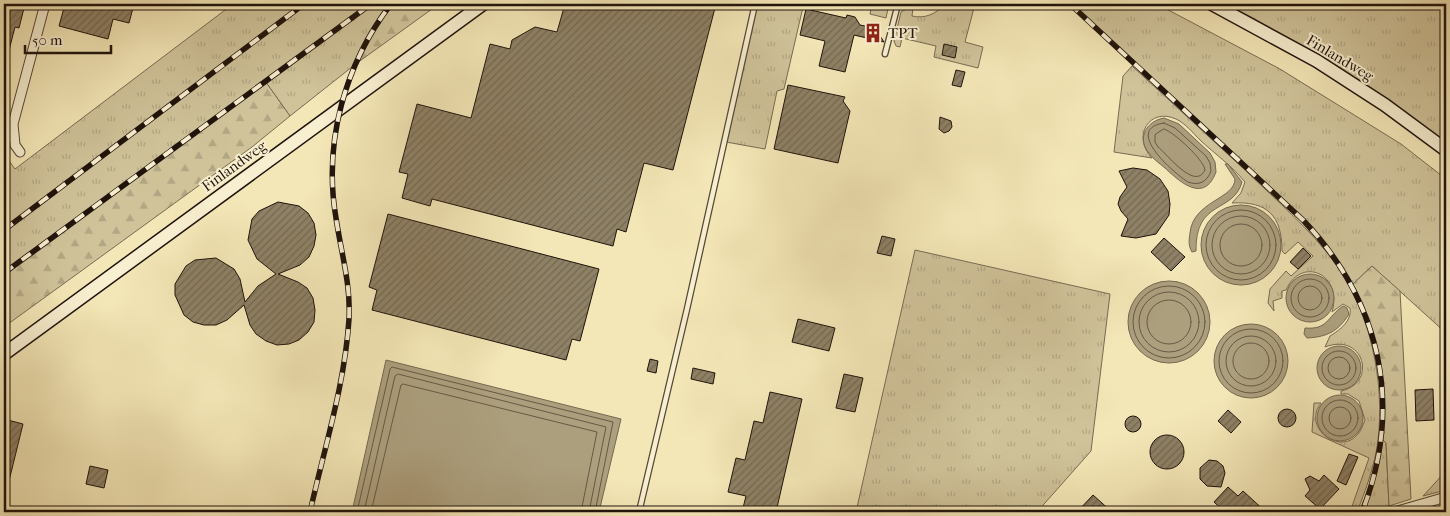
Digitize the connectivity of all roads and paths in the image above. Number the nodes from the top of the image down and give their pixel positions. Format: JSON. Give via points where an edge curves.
{"nodes":[{"id":1,"x":45,"y":4,"type":"edge"},
{"id":2,"x":483,"y":4,"type":"edge"},
{"id":3,"x":755,"y":4,"type":"edge"},
{"id":4,"x":898,"y":4,"type":"edge"},
{"id":5,"x":1212,"y":4,"type":"edge"},
{"id":6,"x":885,"y":54,"type":"dead end"},
{"id":7,"x":1446,"y":150,"type":"edge"},
{"id":8,"x":20,"y":152,"type":"dead end"},
{"id":9,"x":4,"y":354,"type":"edge"},
{"id":10,"x":1446,"y":497,"type":"edge"},
{"id":11,"x":639,"y":512,"type":"edge"},
{"id":12,"x":1394,"y":512,"type":"edge"}],
"edges":[{"from":1,"to":8,"type":"street","via":[[13,124],[15,145]]},
{"from":2,"to":9,"type":"street","name":"Finlandweg"},
{"from":3,"to":11,"type":"lane"},
{"from":4,"to":6,"type":"lane"},
{"from":5,"to":7,"type":"street","name":"Finlandweg","via":[[1317,62],[1385,105]]},
{"from":10,"to":12,"type":"street"}]}
